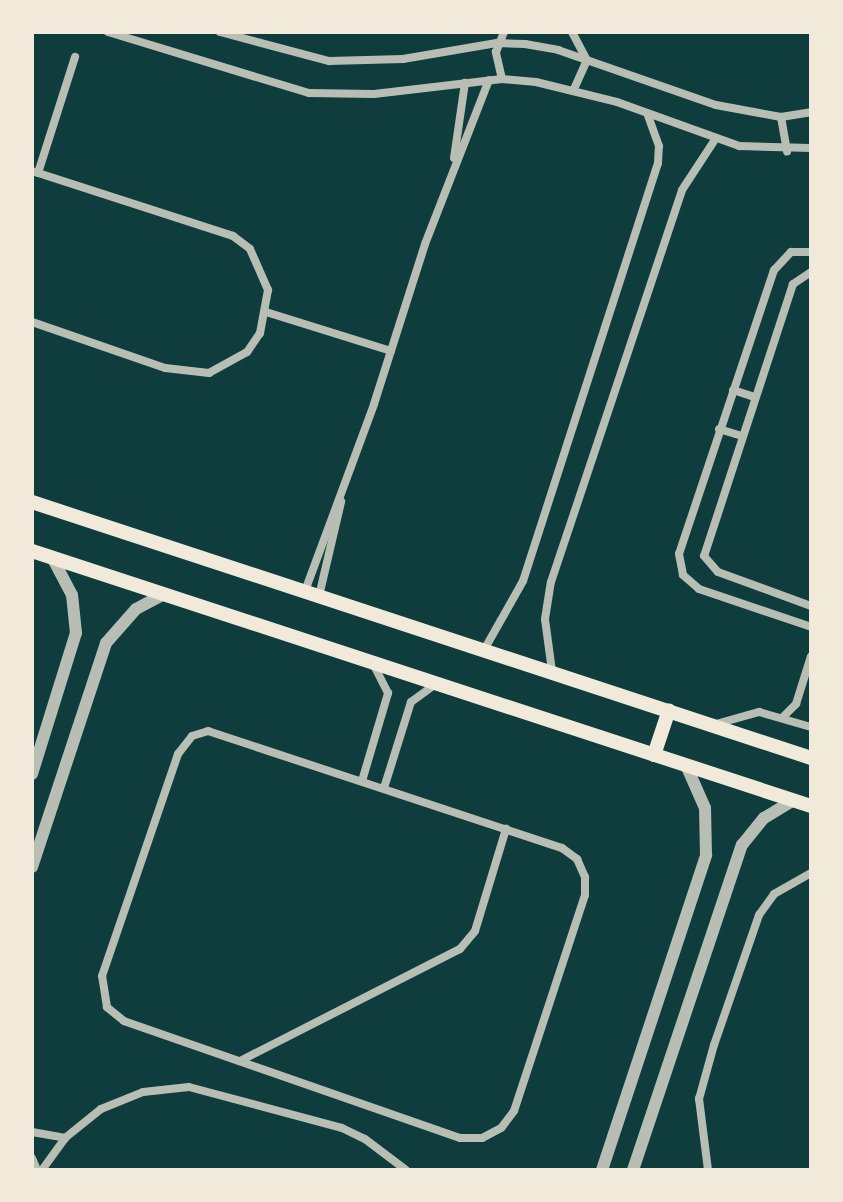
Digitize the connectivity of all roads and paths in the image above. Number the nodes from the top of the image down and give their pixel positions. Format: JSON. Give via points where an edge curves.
{"nodes":[{"id":1,"x":108,"y":32,"type":"edge"},
{"id":2,"x":220,"y":32,"type":"edge"},
{"id":3,"x":504,"y":32,"type":"edge"},
{"id":4,"x":572,"y":32,"type":"edge"},
{"id":5,"x":497,"y":43,"type":"junction"},
{"id":6,"x":75,"y":57,"type":"dead end"},
{"id":7,"x":587,"y":60,"type":"junction"},
{"id":8,"x":502,"y":79,"type":"junction"},
{"id":9,"x":489,"y":80,"type":"junction"},
{"id":10,"x":465,"y":83,"type":"junction"},
{"id":11,"x":574,"y":89,"type":"junction"},
{"id":12,"x":811,"y":112,"type":"edge"},
{"id":13,"x":648,"y":115,"type":"junction"},
{"id":14,"x":781,"y":117,"type":"junction"},
{"id":15,"x":716,"y":138,"type":"junction"},
{"id":16,"x":811,"y":148,"type":"edge"},
{"id":17,"x":787,"y":151,"type":"junction"},
{"id":18,"x":453,"y":167,"type":"junction"},
{"id":19,"x":35,"y":172,"type":"edge"},
{"id":20,"x":811,"y":252,"type":"edge"},
{"id":21,"x":811,"y":272,"type":"edge"},
{"id":22,"x":266,"y":312,"type":"junction"},
{"id":23,"x":32,"y":322,"type":"edge"},
{"id":24,"x":391,"y":351,"type":"junction"},
{"id":25,"x":733,"y":390,"type":"junction"},
{"id":26,"x":755,"y":397,"type":"junction"},
{"id":27,"x":719,"y":429,"type":"junction"},
{"id":28,"x":742,"y":436,"type":"junction"},
{"id":29,"x":342,"y":494,"type":"junction"},
{"id":30,"x":32,"y":502,"type":"edge"},
{"id":31,"x":32,"y":551,"type":"edge"},
{"id":32,"x":53,"y":559,"type":"junction"},
{"id":33,"x":312,"y":593,"type":"junction"},
{"id":34,"x":162,"y":595,"type":"junction"},
{"id":35,"x":811,"y":606,"type":"edge"},
{"id":36,"x":811,"y":627,"type":"edge"},
{"id":37,"x":484,"y":650,"type":"junction"},
{"id":38,"x":811,"y":656,"type":"edge"},
{"id":39,"x":371,"y":662,"type":"junction"},
{"id":40,"x":552,"y":671,"type":"junction"},
{"id":41,"x":436,"y":684,"type":"junction"},
{"id":42,"x":669,"y":710,"type":"junction"},
{"id":43,"x":782,"y":718,"type":"junction"},
{"id":44,"x":714,"y":725,"type":"junction"},
{"id":45,"x":811,"y":727,"type":"edge"},
{"id":46,"x":654,"y":755,"type":"junction"},
{"id":47,"x":811,"y":758,"type":"edge"},
{"id":48,"x":686,"y":765,"type":"junction"},
{"id":49,"x":32,"y":774,"type":"edge"},
{"id":50,"x":362,"y":781,"type":"junction"},
{"id":51,"x":384,"y":788,"type":"junction"},
{"id":52,"x":794,"y":800,"type":"junction"},
{"id":53,"x":811,"y":806,"type":"edge"},
{"id":54,"x":506,"y":829,"type":"junction"},
{"id":55,"x":32,"y":867,"type":"edge"},
{"id":56,"x":811,"y":873,"type":"edge"},
{"id":57,"x":240,"y":1061,"type":"junction"},
{"id":58,"x":32,"y":1132,"type":"edge"},
{"id":59,"x":65,"y":1138,"type":"junction"},
{"id":60,"x":32,"y":1158,"type":"edge"},
{"id":61,"x":40,"y":1170,"type":"edge"},
{"id":62,"x":406,"y":1170,"type":"edge"},
{"id":63,"x":602,"y":1170,"type":"edge"},
{"id":64,"x":633,"y":1170,"type":"edge"},
{"id":65,"x":708,"y":1170,"type":"edge"}],
"edges":[{"from":1,"to":10,"type":"street","via":[[309,93],[374,94]]},
{"from":2,"to":5,"type":"street","via":[[329,61],[403,59]]},
{"from":3,"to":5,"type":"street"},
{"from":4,"to":7,"type":"street"},
{"from":5,"to":7,"type":"street","via":[[558,50]]},
{"from":5,"to":8,"type":"street"},
{"from":6,"to":19,"type":"street"},
{"from":7,"to":11,"type":"street"},
{"from":7,"to":14,"type":"street","via":[[716,105]]},
{"from":8,"to":9,"type":"street"},
{"from":8,"to":11,"type":"street"},
{"from":9,"to":10,"type":"street"},
{"from":9,"to":18,"type":"street"},
{"from":10,"to":18,"type":"street"},
{"from":11,"to":13,"type":"street"},
{"from":12,"to":14,"type":"street"},
{"from":13,"to":15,"type":"street"},
{"from":13,"to":37,"type":"street","via":[[659,146],[658,163],[523,581]]},
{"from":14,"to":17,"type":"street"},
{"from":15,"to":17,"type":"street"},
{"from":15,"to":40,"type":"street","via":[[682,190],[551,582],[545,619]]},
{"from":16,"to":17,"type":"street"},
{"from":18,"to":24,"type":"street"},
{"from":19,"to":22,"type":"street","via":[[233,236],[262,268]]},
{"from":20,"to":25,"type":"street","via":[[791,252],[778,263]]},
{"from":21,"to":26,"type":"street","via":[[793,284]]},
{"from":22,"to":23,"type":"street","via":[[247,352],[209,373],[165,368]]},
{"from":22,"to":24,"type":"street"},
{"from":24,"to":29,"type":"street"},
{"from":25,"to":26,"type":"street"},
{"from":25,"to":27,"type":"street"},
{"from":26,"to":28,"type":"street"},
{"from":27,"to":28,"type":"street"},
{"from":27,"to":36,"type":"street","via":[[679,554],[683,575],[699,589]]},
{"from":28,"to":35,"type":"street","via":[[704,549],[707,563],[718,572]]},
{"from":29,"to":33,"type":"street"},
{"from":29,"to":33,"type":"street"},
{"from":30,"to":33,"type":"main road"},
{"from":31,"to":32,"type":"main road"},
{"from":32,"to":34,"type":"main road"},
{"from":32,"to":49,"type":"street","via":[[72,595],[76,633]]},
{"from":33,"to":37,"type":"main road"},
{"from":34,"to":39,"type":"main road"},
{"from":34,"to":55,"type":"street","via":[[136,609],[106,643]]},
{"from":37,"to":40,"type":"main road"},
{"from":38,"to":43,"type":"street","via":[[796,704]]},
{"from":39,"to":41,"type":"main road"},
{"from":39,"to":50,"type":"street","via":[[388,693]]},
{"from":40,"to":42,"type":"main road"},
{"from":41,"to":46,"type":"main road"},
{"from":41,"to":51,"type":"street","via":[[411,702]]},
{"from":42,"to":44,"type":"main road"},
{"from":42,"to":46,"type":"main road"},
{"from":43,"to":44,"type":"street","via":[[759,712]]},
{"from":43,"to":45,"type":"street"},
{"from":44,"to":47,"type":"main road"},
{"from":46,"to":48,"type":"main road"},
{"from":48,"to":52,"type":"main road"},
{"from":48,"to":63,"type":"street","via":[[705,808],[706,855]]},
{"from":50,"to":51,"type":"street"},
{"from":50,"to":57,"type":"street","via":[[216,732],[192,736],[180,748],[102,976],[103,997],[124,1021]]},
{"from":51,"to":54,"type":"street"},
{"from":52,"to":53,"type":"main road"},
{"from":52,"to":64,"type":"street","via":[[764,818],[742,845]]},
{"from":54,"to":57,"type":"street","via":[[478,923],[466,944]]},
{"from":54,"to":57,"type":"street","via":[[570,853],[582,867],[586,886],[514,1111],[501,1128],[482,1138],[460,1138]]},
{"from":56,"to":65,"type":"street","via":[[774,894],[759,915],[699,1099]]},
{"from":58,"to":59,"type":"street"},
{"from":59,"to":61,"type":"street"},
{"from":59,"to":62,"type":"street","via":[[121,1099],[189,1087],[342,1128]]},
{"from":60,"to":61,"type":"street"}]}
